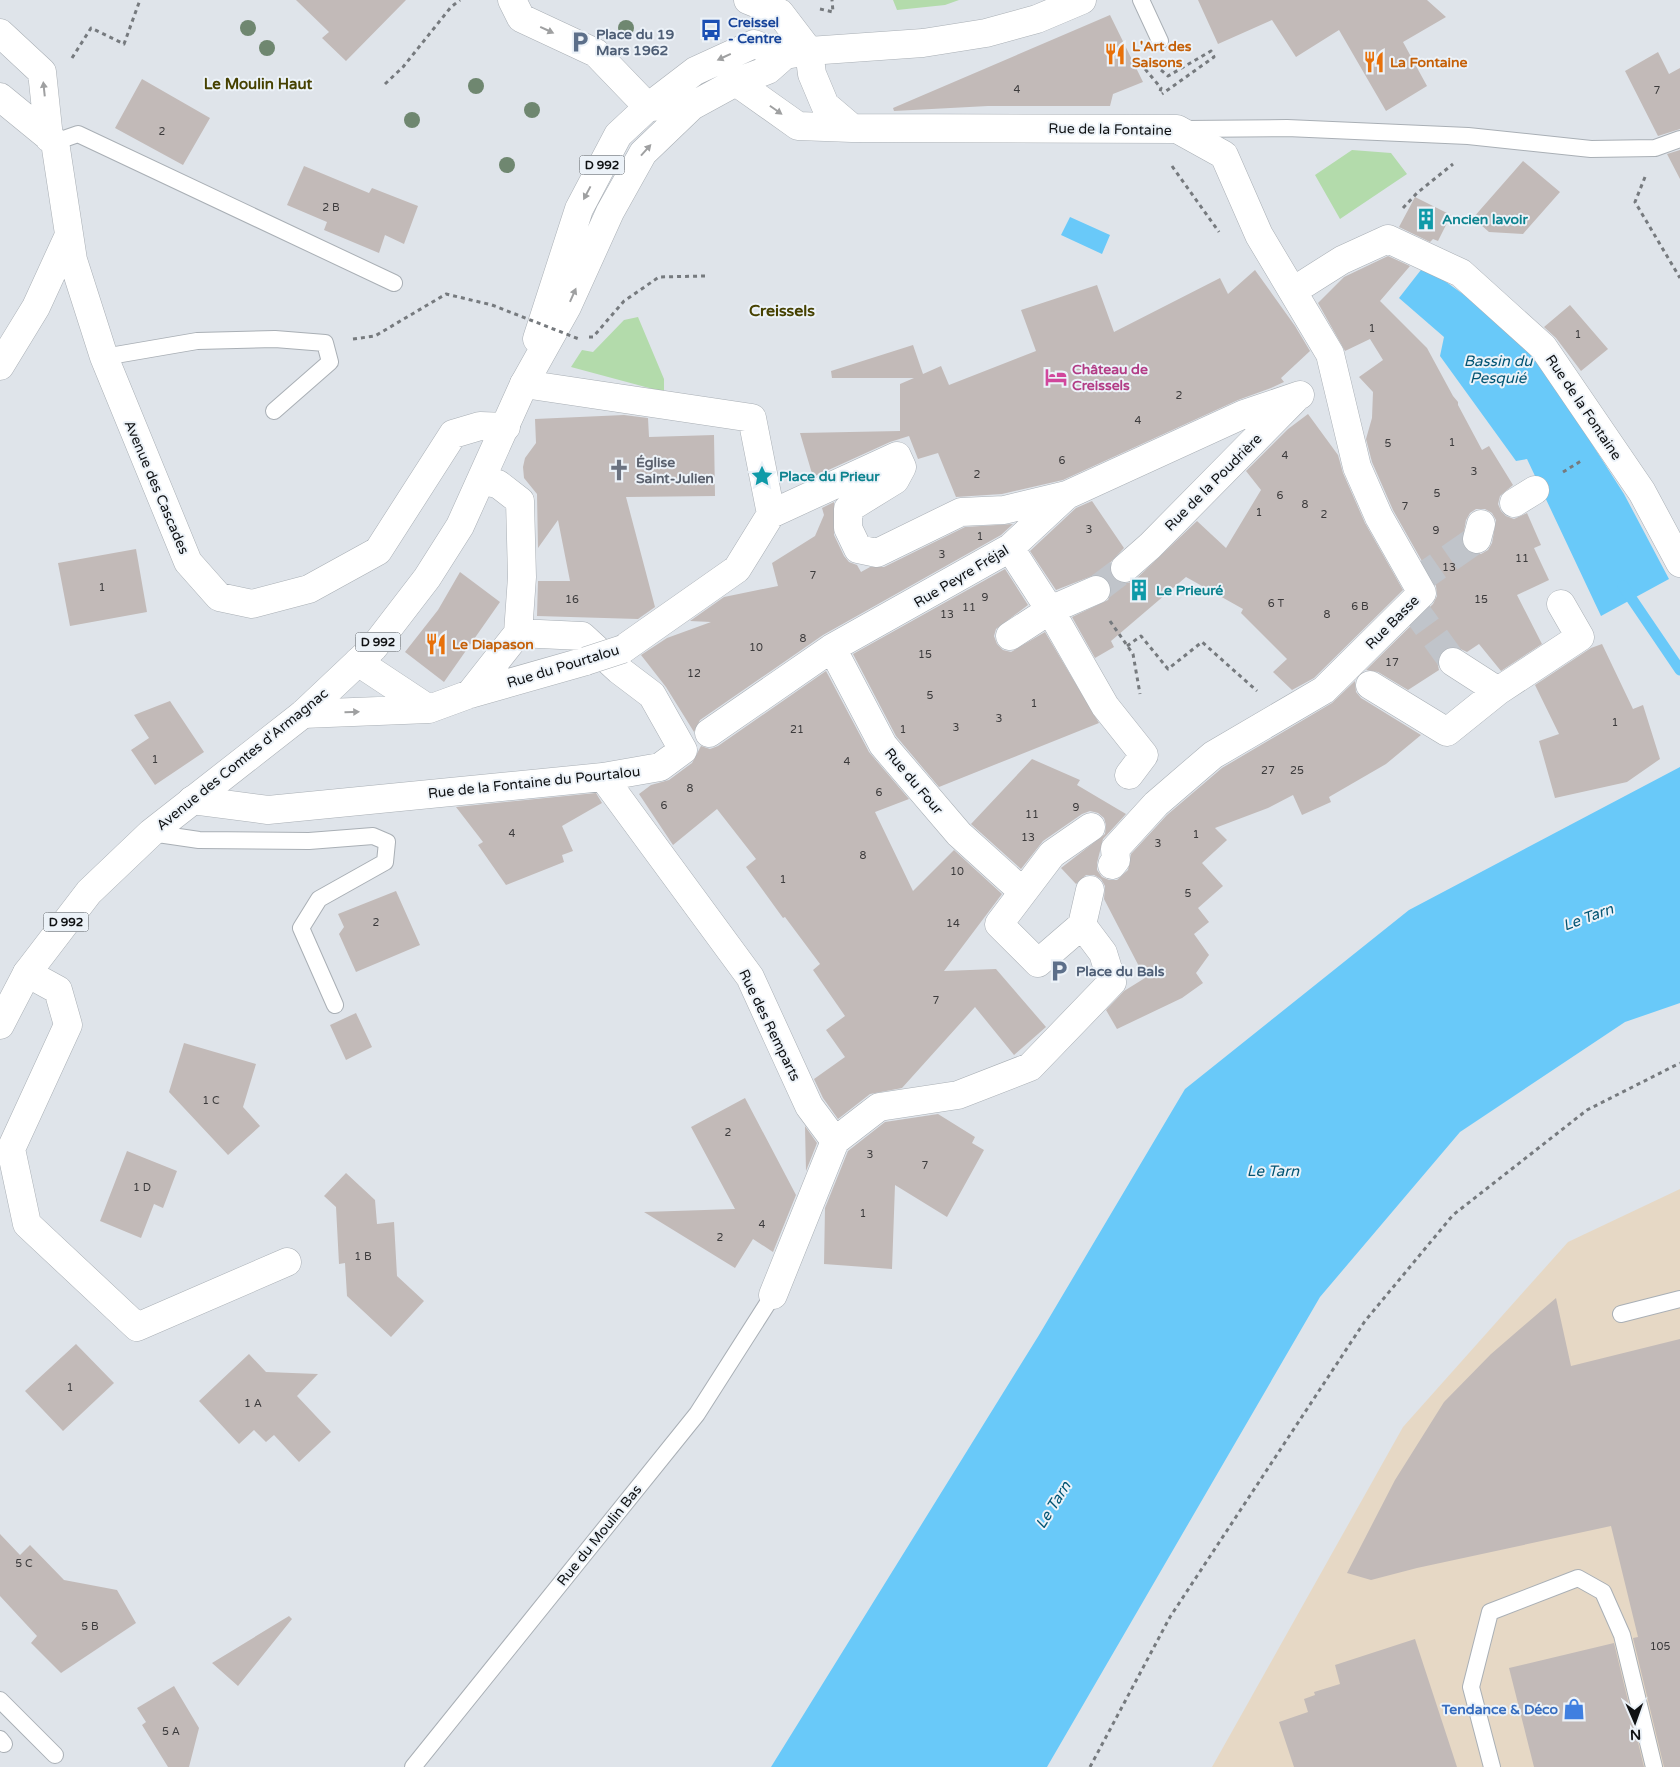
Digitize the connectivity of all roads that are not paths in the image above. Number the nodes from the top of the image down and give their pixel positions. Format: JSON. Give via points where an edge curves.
{"nodes":[{"id":1,"x":512,"y":0,"type":"edge"},
{"id":2,"x":748,"y":0,"type":"edge"},
{"id":3,"x":1082,"y":0,"type":"edge"},
{"id":4,"x":1141,"y":0,"type":"edge"},
{"id":5,"x":0,"y":33,"type":"edge"},
{"id":6,"x":1160,"y":41,"type":"dead end"},
{"id":7,"x":797,"y":53,"type":"junction"},
{"id":8,"x":736,"y":82,"type":"junction"},
{"id":9,"x":0,"y":97,"type":"edge"},
{"id":10,"x":692,"y":106,"type":"junction"},
{"id":11,"x":648,"y":107,"type":"junction"},
{"id":12,"x":852,"y":128,"type":"junction"},
{"id":13,"x":1177,"y":129,"type":"junction"},
{"id":14,"x":1680,"y":139,"type":"edge"},
{"id":15,"x":52,"y":140,"type":"junction"},
{"id":16,"x":69,"y":235,"type":"junction"},
{"id":17,"x":394,"y":283,"type":"dead end"},
{"id":18,"x":1294,"y":291,"type":"junction"},
{"id":19,"x":1330,"y":354,"type":"joint"},
{"id":20,"x":104,"y":357,"type":"junction"},
{"id":21,"x":0,"y":366,"type":"edge"},
{"id":22,"x":524,"y":384,"type":"junction"},
{"id":23,"x":1300,"y":394,"type":"joint"},
{"id":24,"x":274,"y":411,"type":"dead end"},
{"id":25,"x":506,"y":427,"type":"junction"},
{"id":26,"x":480,"y":481,"type":"junction"},
{"id":27,"x":1067,"y":495,"type":"junction"},
{"id":28,"x":771,"y":514,"type":"junction"},
{"id":29,"x":1010,"y":548,"type":"junction"},
{"id":30,"x":1680,"y":563,"type":"edge"},
{"id":31,"x":1125,"y":568,"type":"tunnel mouth"},
{"id":32,"x":1093,"y":592,"type":"tunnel mouth"},
{"id":33,"x":1561,"y":604,"type":"dead end"},
{"id":34,"x":1050,"y":610,"type":"junction"},
{"id":35,"x":518,"y":633,"type":"junction"},
{"id":36,"x":1010,"y":636,"type":"dead end"},
{"id":37,"x":832,"y":648,"type":"junction"},
{"id":38,"x":358,"y":662,"type":"junction"},
{"id":39,"x":1453,"y":662,"type":"tunnel mouth"},
{"id":40,"x":1356,"y":675,"type":"junction"},
{"id":41,"x":1498,"y":690,"type":"junction"},
{"id":42,"x":470,"y":694,"type":"junction"},
{"id":43,"x":430,"y":709,"type":"junction"},
{"id":44,"x":303,"y":714,"type":"junction"},
{"id":45,"x":699,"y":740,"type":"junction"},
{"id":46,"x":1137,"y":765,"type":"dead end"},
{"id":47,"x":603,"y":777,"type":"junction"},
{"id":48,"x":192,"y":800,"type":"junction"},
{"id":49,"x":1091,"y":827,"type":"dead end"},
{"id":50,"x":150,"y":833,"type":"junction"},
{"id":51,"x":1112,"y":865,"type":"dead end"},
{"id":52,"x":1090,"y":890,"type":"dead end"},
{"id":53,"x":1022,"y":892,"type":"junction"},
{"id":54,"x":1082,"y":925,"type":"junction"},
{"id":55,"x":27,"y":973,"type":"junction"},
{"id":56,"x":334,"y":1005,"type":"dead end"},
{"id":57,"x":0,"y":1024,"type":"edge"},
{"id":58,"x":835,"y":1141,"type":"junction"},
{"id":59,"x":287,"y":1262,"type":"dead end"},
{"id":60,"x":774,"y":1296,"type":"joint"},
{"id":61,"x":1680,"y":1299,"type":"edge"},
{"id":62,"x":1621,"y":1314,"type":"dead end"},
{"id":63,"x":0,"y":1700,"type":"edge"},
{"id":64,"x":55,"y":1756,"type":"dead end"},
{"id":65,"x":413,"y":1767,"type":"edge"},
{"id":66,"x":1492,"y":1767,"type":"edge"},
{"id":67,"x":1654,"y":1767,"type":"edge"}],
"edges":[{"from":1,"to":11,"type":"street","one_way":true,"via":[[521,18],[596,53]]},
{"from":2,"to":7,"type":"street","via":[[780,13]]},
{"from":3,"to":7,"type":"street","name":"Avenue des Comtes d'Armagnac","number":"D 992","via":[[1037,19],[986,34],[923,43]]},
{"from":4,"to":6,"type":"lane"},
{"from":15,"to":5,"type":"street","name":"Avenue des Cascades","one_way":true,"via":[[42,72]]},
{"from":7,"to":8,"type":"street","name":"Avenue des Comtes d'Armagnac","number":"D 992","via":[[768,70]]},
{"from":7,"to":11,"type":"street","name":"Avenue des Comtes d'Armagnac","number":"D 992","one_way":true,"via":[[754,44],[694,71]]},
{"from":7,"to":12,"type":"street","via":[[812,74],[825,105]]},
{"from":8,"to":10,"type":"street","name":"Avenue des Comtes d'Armagnac","number":"D 992"},
{"from":8,"to":12,"type":"street","name":"Rue de la Fontaine","one_way":true,"via":[[798,126]]},
{"from":9,"to":15,"type":"street"},
{"from":10,"to":11,"type":"street"},
{"from":22,"to":10,"type":"street","name":"Avenue des Comtes d'Armagnac","number":"D 992","one_way":true,"via":[[567,306],[610,212],[642,153]]},
{"from":11,"to":22,"type":"street","name":"Avenue des Comtes d'Armagnac","number":"D 992","one_way":true,"via":[[618,135],[579,209]]},
{"from":12,"to":13,"type":"street","name":"Rue de la Fontaine"},
{"from":13,"to":14,"type":"lane","via":[[1287,128],[1480,137],[1592,149],[1655,148]]},
{"from":13,"to":18,"type":"street","name":"Rue de la Fontaine","via":[[1224,155],[1259,235]]},
{"from":15,"to":16,"type":"street","name":"Avenue des Cascades"},
{"from":15,"to":17,"type":"lane","via":[[78,134]]},
{"from":16,"to":20,"type":"street","name":"Avenue des Cascades","via":[[73,260]]},
{"from":16,"to":21,"type":"street","via":[[36,307]]},
{"from":18,"to":19,"type":"street","name":"Rue de la Fontaine"},
{"from":18,"to":30,"type":"street","name":"Rue de la Fontaine","via":[[1342,260],[1388,239],[1461,273],[1544,347],[1642,492]]},
{"from":19,"to":40,"type":"street","name":"Rue Basse","via":[[1357,468],[1379,517],[1422,593]]},
{"from":20,"to":24,"type":"lane","via":[[197,341],[275,339],[325,343],[330,362]]},
{"from":20,"to":25,"type":"street","name":"Avenue des Cascades","via":[[188,562],[219,597],[252,604],[310,588],[378,551],[453,434],[480,426]]},
{"from":22,"to":25,"type":"street","name":"Avenue des Comtes d'Armagnac","number":"D 992"},
{"from":22,"to":28,"type":"street","via":[[752,418]]},
{"from":23,"to":27,"type":"street","name":"Rue Peyre Fréjal","via":[[1244,414]]},
{"from":23,"to":31,"type":"street","name":"Rue de la Poudrière"},
{"from":25,"to":26,"type":"street","name":"Avenue des Comtes d'Armagnac","number":"D 992"},
{"from":26,"to":35,"type":"street","via":[[498,484],[520,500],[522,577]]},
{"from":26,"to":38,"type":"street","name":"Avenue des Comtes d'Armagnac","number":"D 992","via":[[460,526],[427,578],[374,647]]},
{"from":27,"to":28,"type":"street","via":[[1004,510],[961,512],[877,553],[858,549],[848,528],[848,509],[895,480],[902,467],[898,456]]},
{"from":27,"to":29,"type":"street","name":"Rue Peyre Fréjal"},
{"from":28,"to":42,"type":"street","name":"Rue du Pourtalou","bridge":true,"via":[[737,568],[623,649]]},
{"from":29,"to":34,"type":"street"},
{"from":29,"to":37,"type":"street","name":"Rue Peyre Fréjal"},
{"from":32,"to":34,"type":"street"},
{"from":33,"to":41,"type":"street","via":[[1580,638]]},
{"from":34,"to":36,"type":"street"},
{"from":34,"to":46,"type":"street"},
{"from":35,"to":42,"type":"street"},
{"from":35,"to":45,"type":"street","via":[[582,636]]},
{"from":37,"to":45,"type":"street","name":"Rue Peyre Fréjal"},
{"from":37,"to":53,"type":"street","name":"Rue du Four","via":[[883,745],[959,834]]},
{"from":38,"to":43,"type":"street"},
{"from":38,"to":44,"type":"street","name":"Avenue des Comtes d'Armagnac","number":"D 992"},
{"from":39,"to":41,"type":"street"},
{"from":40,"to":41,"type":"street","via":[[1447,732]]},
{"from":40,"to":51,"type":"street","name":"Rue Basse","via":[[1324,690],[1213,755],[1156,804],[1115,849],[1116,860]]},
{"from":42,"to":43,"type":"street","name":"Rue du Pourtalou"},
{"from":44,"to":43,"type":"street","name":"Rue du Pourtalou","one_way":true},
{"from":44,"to":48,"type":"street","name":"Avenue des Comtes d'Armagnac","number":"D 992"},
{"from":45,"to":47,"type":"street","name":"Rue de la Fontaine du Pourtalou","via":[[660,767]]},
{"from":47,"to":48,"type":"street","name":"Rue de la Fontaine du Pourtalou","via":[[268,810]]},
{"from":47,"to":58,"type":"street","name":"Rue des Remparts","via":[[750,977],[808,1106]]},
{"from":48,"to":50,"type":"street","name":"Avenue des Comtes d'Armagnac","number":"D 992"},
{"from":49,"to":53,"type":"street","via":[[1052,854]]},
{"from":50,"to":55,"type":"street","number":"D 992","via":[[88,892]]},
{"from":50,"to":56,"type":"lane","via":[[199,840],[309,841],[373,836],[386,842],[385,862],[319,899],[301,928]]},
{"from":52,"to":54,"type":"street"},
{"from":53,"to":54,"type":"street","via":[[999,924],[1038,963]]},
{"from":54,"to":58,"type":"street","via":[[1103,953],[1112,982],[1030,1067],[958,1095],[878,1107]]},
{"from":55,"to":57,"type":"street","number":"D 992"},
{"from":55,"to":59,"type":"street","via":[[58,990],[68,1026],[11,1149],[27,1224],[137,1327]]},
{"from":58,"to":60,"type":"street"},
{"from":60,"to":65,"type":"lane","name":"Rue du Moulin Bas","via":[[697,1414]]},
{"from":61,"to":62,"type":"lane"},
{"from":63,"to":64,"type":"lane"},
{"from":66,"to":67,"type":"lane","via":[[1471,1687],[1490,1612],[1578,1578],[1603,1592],[1622,1635]]}]}
